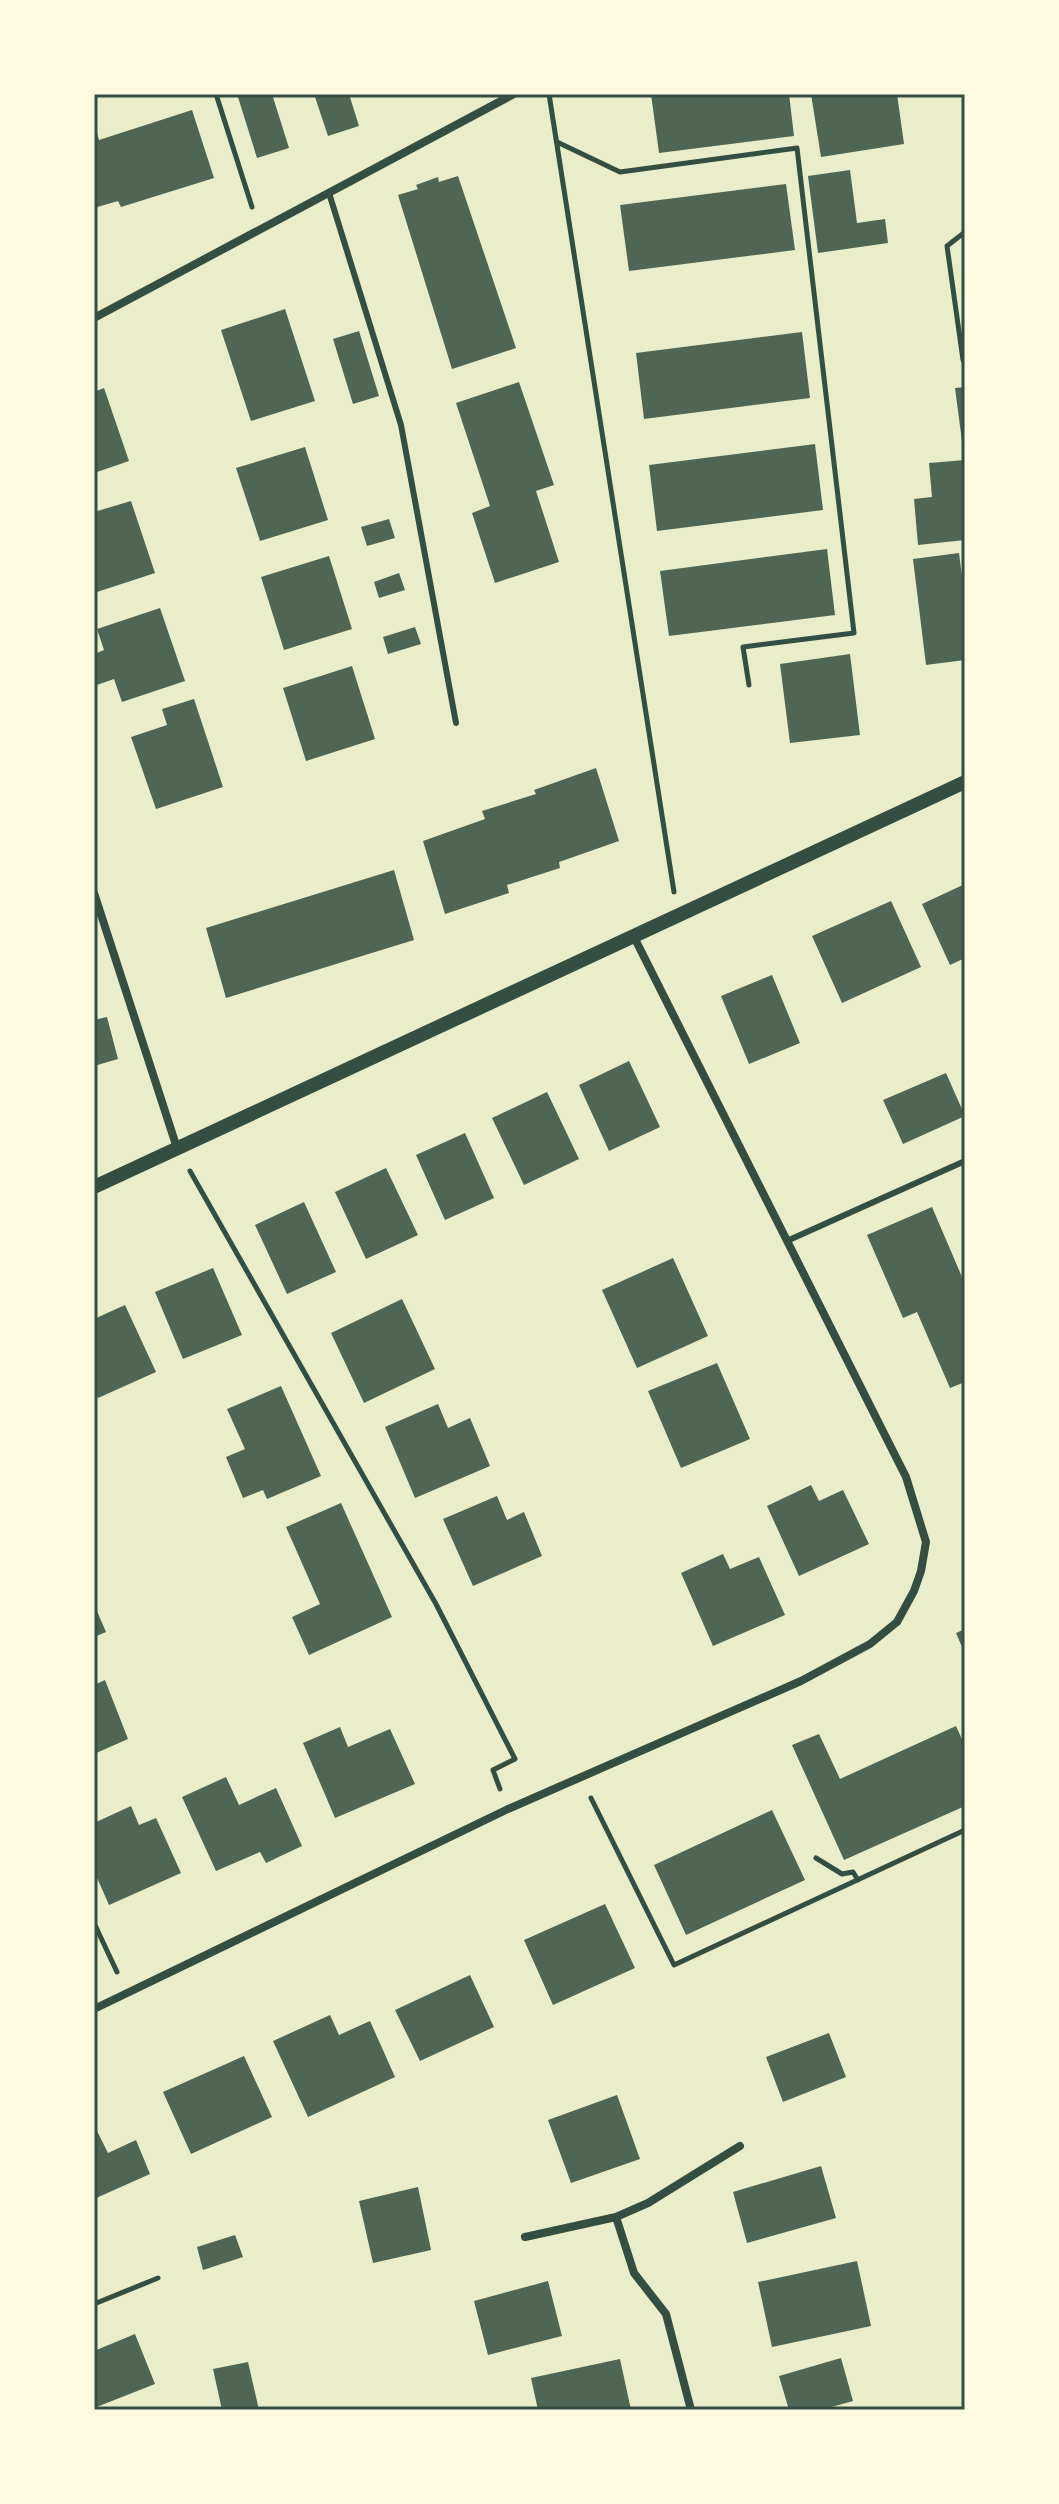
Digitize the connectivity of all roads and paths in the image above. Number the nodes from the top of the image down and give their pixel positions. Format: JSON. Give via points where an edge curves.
{"nodes":[{"id":1,"x":216,"y":94,"type":"edge"},
{"id":2,"x":514,"y":94,"type":"edge"},
{"id":3,"x":549,"y":94,"type":"edge"},
{"id":4,"x":557,"y":142,"type":"junction"},
{"id":5,"x":329,"y":193,"type":"junction"},
{"id":6,"x":259,"y":230,"type":"junction"},
{"id":7,"x":965,"y":232,"type":"edge"},
{"id":8,"x":94,"y":318,"type":"edge"},
{"id":9,"x":963,"y":360,"type":"dead end"},
{"id":10,"x":749,"y":685,"type":"dead end"},
{"id":11,"x":456,"y":723,"type":"dead end"},
{"id":12,"x":965,"y":782,"type":"edge"},
{"id":13,"x":94,"y":893,"type":"edge"},
{"id":14,"x":678,"y":916,"type":"junction"},
{"id":15,"x":634,"y":937,"type":"junction"},
{"id":16,"x":177,"y":1148,"type":"junction"},
{"id":17,"x":965,"y":1161,"type":"edge"},
{"id":18,"x":94,"y":1187,"type":"edge"},
{"id":19,"x":789,"y":1240,"type":"junction"},
{"id":20,"x":580,"y":1775,"type":"junction"},
{"id":21,"x":508,"y":1809,"type":"junction"},
{"id":22,"x":965,"y":1830,"type":"edge"},
{"id":23,"x":816,"y":1858,"type":"dead end"},
{"id":24,"x":858,"y":1880,"type":"junction"},
{"id":25,"x":94,"y":1923,"type":"edge"},
{"id":26,"x":127,"y":1995,"type":"junction"},
{"id":27,"x":94,"y":2009,"type":"edge"},
{"id":28,"x":740,"y":2146,"type":"dead end"},
{"id":29,"x":616,"y":2217,"type":"junction"},
{"id":30,"x":525,"y":2237,"type":"dead end"},
{"id":31,"x":158,"y":2278,"type":"dead end"},
{"id":32,"x":94,"y":2304,"type":"edge"},
{"id":33,"x":691,"y":2410,"type":"edge"}],
"edges":[{"from":1,"to":6,"type":"path"},
{"from":2,"to":5,"type":"street"},
{"from":3,"to":4,"type":"path"},
{"from":4,"to":10,"type":"path","via":[[620,172],[797,148],[854,633],[743,647]]},
{"from":4,"to":14,"type":"path"},
{"from":5,"to":6,"type":"street"},
{"from":5,"to":11,"type":"lane","via":[[401,425]]},
{"from":6,"to":8,"type":"street"},
{"from":7,"to":9,"type":"path","via":[[947,246]]},
{"from":12,"to":14,"type":"street"},
{"from":13,"to":16,"type":"street"},
{"from":14,"to":15,"type":"street"},
{"from":15,"to":16,"type":"street"},
{"from":15,"to":19,"type":"street"},
{"from":16,"to":18,"type":"street"},
{"from":16,"to":21,"type":"path","via":[[436,1604],[515,1759],[493,1770]]},
{"from":17,"to":19,"type":"lane"},
{"from":19,"to":20,"type":"street","via":[[906,1477],[926,1542],[914,1591],[897,1622],[870,1644],[801,1681]]},
{"from":20,"to":21,"type":"street"},
{"from":20,"to":24,"type":"path","via":[[674,1965]]},
{"from":21,"to":26,"type":"street"},
{"from":22,"to":24,"type":"path"},
{"from":23,"to":24,"type":"path","via":[[842,1874],[853,1872]]},
{"from":25,"to":26,"type":"path"},
{"from":26,"to":27,"type":"street"},
{"from":28,"to":29,"type":"street"},
{"from":29,"to":30,"type":"street"},
{"from":29,"to":33,"type":"street","via":[[634,2273],[666,2314]]},
{"from":31,"to":32,"type":"path"}]}
